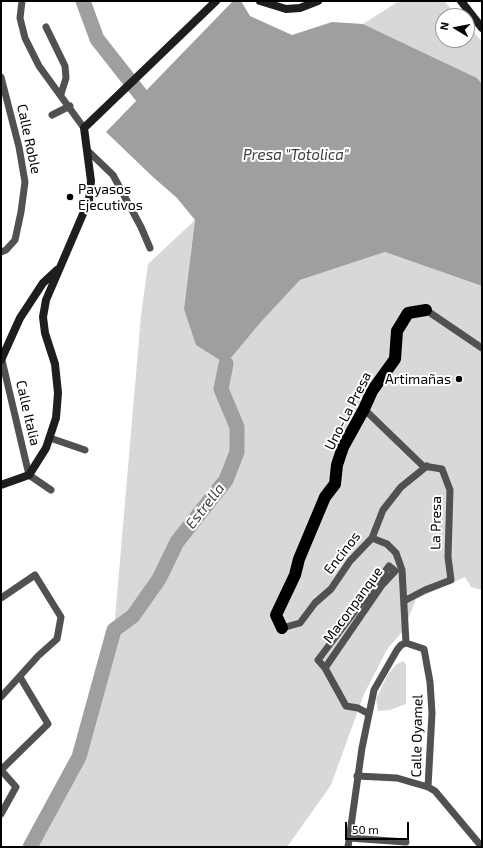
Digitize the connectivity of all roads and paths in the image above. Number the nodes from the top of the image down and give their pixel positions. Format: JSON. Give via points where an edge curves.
{"nodes":[{"id":1,"x":22,"y":1,"type":"edge"},
{"id":2,"x":216,"y":1,"type":"edge"},
{"id":3,"x":260,"y":1,"type":"edge"},
{"id":4,"x":318,"y":1,"type":"edge"},
{"id":5,"x":461,"y":1,"type":"edge"},
{"id":6,"x":46,"y":27,"type":"dead end"},
{"id":7,"x":482,"y":28,"type":"edge"},
{"id":8,"x":1,"y":79,"type":"edge"},
{"id":9,"x":61,"y":94,"type":"junction"},
{"id":10,"x":70,"y":106,"type":"junction"},
{"id":11,"x":52,"y":115,"type":"dead end"},
{"id":12,"x":84,"y":128,"type":"junction"},
{"id":13,"x":88,"y":151,"type":"junction"},
{"id":14,"x":150,"y":248,"type":"dead end"},
{"id":15,"x":3,"y":251,"type":"edge"},
{"id":16,"x":60,"y":267,"type":"junction"},
{"id":17,"x":426,"y":310,"type":"joint"},
{"id":18,"x":482,"y":348,"type":"edge"},
{"id":19,"x":1,"y":358,"type":"edge"},
{"id":20,"x":364,"y":409,"type":"junction"},
{"id":21,"x":50,"y":438,"type":"junction"},
{"id":22,"x":85,"y":450,"type":"dead end"},
{"id":23,"x":427,"y":466,"type":"junction"},
{"id":24,"x":29,"y":475,"type":"junction"},
{"id":25,"x":1,"y":485,"type":"edge"},
{"id":26,"x":51,"y":490,"type":"dead end"},
{"id":27,"x":372,"y":538,"type":"junction"},
{"id":28,"x":1,"y":598,"type":"edge"},
{"id":29,"x":404,"y":602,"type":"junction"},
{"id":30,"x":282,"y":628,"type":"joint"},
{"id":31,"x":406,"y":644,"type":"junction"},
{"id":32,"x":324,"y":668,"type":"junction"},
{"id":33,"x":20,"y":677,"type":"junction"},
{"id":34,"x":1,"y":697,"type":"edge"},
{"id":35,"x":369,"y":714,"type":"junction"},
{"id":36,"x":1,"y":770,"type":"edge"},
{"id":37,"x":357,"y":776,"type":"junction"},
{"id":38,"x":428,"y":787,"type":"junction"},
{"id":39,"x":1,"y":814,"type":"edge"},
{"id":40,"x":349,"y":838,"type":"junction"},
{"id":41,"x":406,"y":842,"type":"dead end"},
{"id":42,"x":348,"y":847,"type":"edge"},
{"id":43,"x":482,"y":847,"type":"edge"}],
"edges":[{"from":1,"to":9,"type":"street","via":[[20,18],[25,38],[39,66]]},
{"from":2,"to":12,"type":"street"},
{"from":3,"to":4,"type":"street","via":[[286,9],[300,8]]},
{"from":5,"to":7,"type":"street"},
{"from":6,"to":9,"type":"street","via":[[65,66],[66,78]]},
{"from":8,"to":15,"type":"street","name":"Calle Roble","via":[[19,147],[25,182],[15,240]]},
{"from":9,"to":10,"type":"street"},
{"from":10,"to":11,"type":"street"},
{"from":10,"to":12,"type":"street"},
{"from":12,"to":13,"type":"street"},
{"from":13,"to":14,"type":"street","via":[[113,175]]},
{"from":13,"to":16,"type":"street","via":[[91,181],[89,200]]},
{"from":16,"to":19,"type":"street","via":[[43,283],[20,318]]},
{"from":16,"to":21,"type":"street","via":[[46,300],[43,317],[45,333],[55,364],[58,393],[56,418]]},
{"from":17,"to":18,"type":"street"},
{"from":17,"to":20,"type":"highway","name":"Uno-La Presa","via":[[408,313],[397,331],[395,359],[372,391]]},
{"from":19,"to":24,"type":"street","name":"Calle Italia"},
{"from":20,"to":23,"type":"street","name":"La Presa","via":[[399,445],[423,466]]},
{"from":20,"to":30,"type":"highway","name":"Uno-La Presa","via":[[343,447],[337,465],[335,484],[324,497],[295,575],[276,615]]},
{"from":21,"to":22,"type":"street"},
{"from":21,"to":24,"type":"street"},
{"from":23,"to":27,"type":"street","name":"Encinos","via":[[401,486],[383,510]]},
{"from":23,"to":29,"type":"street","name":"La Presa","via":[[442,469],[450,490],[448,557],[451,580]]},
{"from":24,"to":25,"type":"street"},
{"from":24,"to":26,"type":"street"},
{"from":27,"to":29,"type":"street","via":[[387,544],[396,553],[402,570]]},
{"from":27,"to":30,"type":"street","name":"Encinos","via":[[300,623]]},
{"from":28,"to":33,"type":"street","via":[[35,576],[61,617],[57,639]]},
{"from":29,"to":31,"type":"street"},
{"from":31,"to":35,"type":"street","via":[[397,650],[374,690]]},
{"from":31,"to":38,"type":"street","name":"Calle Oyamel","via":[[424,649],[430,682],[432,713]]},
{"from":32,"to":32,"type":"street","name":"Maconpanque","via":[[318,660],[389,566],[394,571]]},
{"from":32,"to":35,"type":"street","via":[[346,706],[358,708]]},
{"from":33,"to":34,"type":"street"},
{"from":33,"to":36,"type":"street","via":[[48,724]]},
{"from":35,"to":37,"type":"street"},
{"from":36,"to":39,"type":"street","via":[[16,787]]},
{"from":37,"to":38,"type":"street","via":[[397,778]]},
{"from":37,"to":40,"type":"street"},
{"from":38,"to":43,"type":"street","name":"Calle Oyamel","via":[[435,791]]},
{"from":40,"to":41,"type":"street"},
{"from":40,"to":42,"type":"street"}]}
